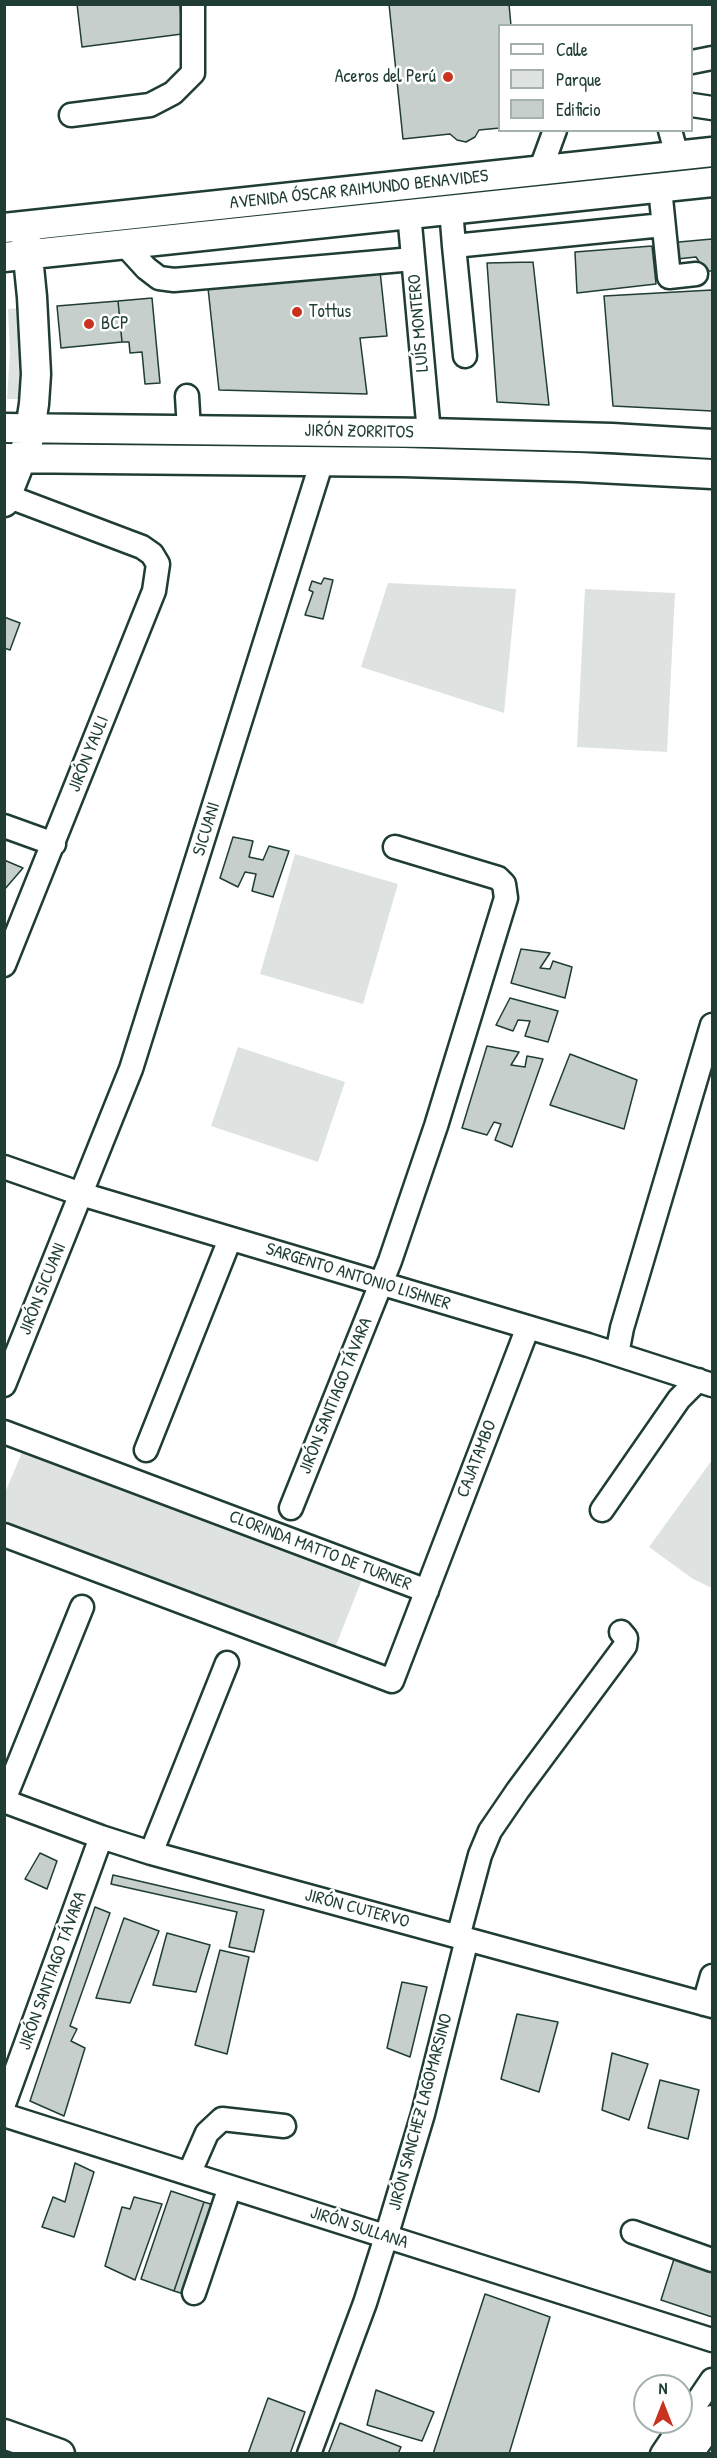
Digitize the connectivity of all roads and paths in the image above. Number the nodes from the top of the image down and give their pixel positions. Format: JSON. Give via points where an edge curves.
{"nodes":[{"id":1,"x":193,"y":4,"type":"edge"},
{"id":2,"x":712,"y":58,"type":"edge"},
{"id":3,"x":693,"y":63,"type":"edge"},
{"id":4,"x":693,"y":105,"type":"edge"},
{"id":5,"x":712,"y":108,"type":"edge"},
{"id":6,"x":71,"y":115,"type":"dead end"},
{"id":7,"x":554,"y":132,"type":"edge"},
{"id":8,"x":674,"y":143,"type":"edge"},
{"id":9,"x":712,"y":152,"type":"edge"},
{"id":10,"x":540,"y":171,"type":"junction"},
{"id":11,"x":712,"y":183,"type":"edge"},
{"id":12,"x":660,"y":188,"type":"junction"},
{"id":13,"x":566,"y":197,"type":"junction"},
{"id":14,"x":450,"y":208,"type":"junction"},
{"id":15,"x":409,"y":213,"type":"junction"},
{"id":16,"x":10,"y":225,"type":"edge"},
{"id":17,"x":663,"y":225,"type":"junction"},
{"id":18,"x":570,"y":235,"type":"junction"},
{"id":19,"x":125,"y":245,"type":"junction"},
{"id":20,"x":454,"y":246,"type":"junction"},
{"id":21,"x":16,"y":256,"type":"edge"},
{"id":22,"x":413,"y":259,"type":"junction"},
{"id":23,"x":696,"y":274,"type":"dead end"},
{"id":24,"x":465,"y":356,"type":"dead end"},
{"id":25,"x":187,"y":396,"type":"dead end"},
{"id":26,"x":18,"y":428,"type":"edge"},
{"id":27,"x":189,"y":430,"type":"junction"},
{"id":28,"x":429,"y":433,"type":"junction"},
{"id":29,"x":712,"y":444,"type":"edge"},
{"id":30,"x":14,"y":458,"type":"edge"},
{"id":31,"x":322,"y":461,"type":"junction"},
{"id":32,"x":712,"y":474,"type":"edge"},
{"id":33,"x":6,"y":499,"type":"edge"},
{"id":34,"x":4,"y":826,"type":"edge"},
{"id":35,"x":54,"y":844,"type":"junction"},
{"id":36,"x":395,"y":847,"type":"dead end"},
{"id":37,"x":4,"y":965,"type":"edge"},
{"id":38,"x":712,"y":1025,"type":"edge"},
{"id":39,"x":4,"y":1167,"type":"edge"},
{"id":40,"x":81,"y":1194,"type":"junction"},
{"id":41,"x":230,"y":1239,"type":"junction"},
{"id":42,"x":381,"y":1285,"type":"junction"},
{"id":43,"x":528,"y":1327,"type":"junction"},
{"id":44,"x":617,"y":1354,"type":"junction"},
{"id":45,"x":705,"y":1382,"type":"edge"},
{"id":46,"x":4,"y":1385,"type":"edge"},
{"id":47,"x":4,"y":1432,"type":"edge"},
{"id":48,"x":146,"y":1450,"type":"dead end"},
{"id":49,"x":291,"y":1508,"type":"dead end"},
{"id":50,"x":602,"y":1510,"type":"dead end"},
{"id":51,"x":4,"y":1535,"type":"edge"},
{"id":52,"x":427,"y":1591,"type":"junction"},
{"id":53,"x":82,"y":1607,"type":"dead end"},
{"id":54,"x":621,"y":1632,"type":"dead end"},
{"id":55,"x":227,"y":1663,"type":"dead end"},
{"id":56,"x":4,"y":1801,"type":"edge"},
{"id":57,"x":100,"y":1837,"type":"junction"},
{"id":58,"x":152,"y":1853,"type":"junction"},
{"id":59,"x":462,"y":1938,"type":"junction"},
{"id":60,"x":712,"y":1976,"type":"edge"},
{"id":61,"x":708,"y":2005,"type":"edge"},
{"id":62,"x":4,"y":2104,"type":"edge"},
{"id":63,"x":4,"y":2115,"type":"edge"},
{"id":64,"x":284,"y":2126,"type":"dead end"},
{"id":65,"x":189,"y":2174,"type":"junction"},
{"id":66,"x":230,"y":2187,"type":"junction"},
{"id":67,"x":633,"y":2232,"type":"dead end"},
{"id":68,"x":386,"y":2237,"type":"junction"},
{"id":69,"x":712,"y":2260,"type":"edge"},
{"id":70,"x":194,"y":2293,"type":"dead end"},
{"id":71,"x":712,"y":2340,"type":"edge"},
{"id":72,"x":712,"y":2380,"type":"edge"},
{"id":73,"x":712,"y":2420,"type":"edge"},
{"id":74,"x":8,"y":2438,"type":"edge"},
{"id":75,"x":60,"y":2454,"type":"edge"},
{"id":76,"x":309,"y":2454,"type":"edge"},
{"id":77,"x":662,"y":2454,"type":"edge"},
{"id":78,"x":688,"y":2454,"type":"edge"}],
"edges":[{"from":1,"to":6,"type":"street","via":[[193,73],[172,93],[150,105]]},
{"from":2,"to":3,"type":"street"},
{"from":4,"to":5,"type":"street"},
{"from":7,"to":10,"type":"street"},
{"from":8,"to":9,"type":"main road","name":"AVENIDA ÓSCAR RAIMUNDO BENAVIDES"},
{"from":8,"to":10,"type":"main road","name":"AVENIDA ÓSCAR RAIMUNDO BENAVIDES"},
{"from":10,"to":16,"type":"main road","name":"AVENIDA ÓSCAR RAIMUNDO BENAVIDES"},
{"from":11,"to":12,"type":"main road","name":"AVENIDA ÓSCAR RAIMUNDO BENAVIDES"},
{"from":12,"to":13,"type":"main road","name":"AVENIDA ÓSCAR RAIMUNDO BENAVIDES"},
{"from":12,"to":17,"type":"street"},
{"from":13,"to":14,"type":"main road","name":"AVENIDA ÓSCAR RAIMUNDO BENAVIDES"},
{"from":13,"to":18,"type":"street"},
{"from":14,"to":15,"type":"main road","name":"AVENIDA ÓSCAR RAIMUNDO BENAVIDES"},
{"from":14,"to":20,"type":"street"},
{"from":15,"to":19,"type":"main road","name":"AVENIDA ÓSCAR RAIMUNDO BENAVIDES"},
{"from":15,"to":22,"type":"street","name":"LUÍS MONTERO"},
{"from":16,"to":21,"type":"main road"},
{"from":17,"to":18,"type":"street"},
{"from":17,"to":23,"type":"street","via":[[669,277]]},
{"from":18,"to":20,"type":"street"},
{"from":19,"to":21,"type":"main road","name":"AVENIDA ÓSCAR RAIMUNDO BENAVIDES"},
{"from":19,"to":22,"type":"street","via":[[146,268],[181,289]]},
{"from":20,"to":24,"type":"street"},
{"from":21,"to":26,"type":"main road","via":[[36,374]]},
{"from":22,"to":28,"type":"street","name":"LUÍS MONTERO"},
{"from":25,"to":27,"type":"street"},
{"from":26,"to":27,"type":"main road","name":"JIRÓN ZORRITOS"},
{"from":26,"to":30,"type":"main road"},
{"from":27,"to":28,"type":"main road","name":"JIRÓN ZORRITOS"},
{"from":28,"to":29,"type":"main road","name":"JIRÓN ZORRITOS"},
{"from":30,"to":31,"type":"main road","name":"JIRÓN ZORRITOS"},
{"from":30,"to":33,"type":"main road"},
{"from":31,"to":32,"type":"main road","name":"JIRÓN ZORRITOS"},
{"from":31,"to":40,"type":"street","name":"SICUANI","via":[[156,995]]},
{"from":33,"to":35,"type":"street","name":"JIRÓN YAULI","via":[[142,547],[158,564],[154,591]]},
{"from":34,"to":35,"type":"street"},
{"from":35,"to":37,"type":"street","name":"JIRÓN YAULI"},
{"from":36,"to":42,"type":"street","name":"JIRÓN SANTIAGO TÁVARA","via":[[498,878],[504,884],[506,898],[436,1126]]},
{"from":38,"to":44,"type":"street"},
{"from":39,"to":40,"type":"street","name":"SARGENTO ANTONIO LISHNER"},
{"from":40,"to":41,"type":"street","name":"SARGENTO ANTONIO LISHNER"},
{"from":40,"to":46,"type":"street","name":"JIRÓN SICUANI"},
{"from":41,"to":42,"type":"street","name":"SARGENTO ANTONIO LISHNER"},
{"from":41,"to":48,"type":"street"},
{"from":42,"to":43,"type":"street","name":"SARGENTO ANTONIO LISHNER"},
{"from":42,"to":49,"type":"street","name":"JIRÓN SANTIAGO TÁVARA"},
{"from":43,"to":44,"type":"street","name":"SARGENTO ANTONIO LISHNER"},
{"from":43,"to":52,"type":"street","name":"CAJATAMBO"},
{"from":44,"to":45,"type":"street","name":"SARGENTO ANTONIO LISHNER"},
{"from":45,"to":50,"type":"street","via":[[679,1399]]},
{"from":47,"to":52,"type":"street","name":"CLORINDA MATTO DE TURNER"},
{"from":51,"to":52,"type":"street","name":"CLORINDA MATTO DE TURNER","via":[[392,1681]]},
{"from":53,"to":56,"type":"street"},
{"from":54,"to":59,"type":"street","name":"JIRÓN SANCHEZ LAGOMARSINO","via":[[626,1638],[625,1646],[490,1831],[480,1855]]},
{"from":55,"to":58,"type":"street"},
{"from":56,"to":57,"type":"street","name":"JIRÓN CUTERVO"},
{"from":57,"to":58,"type":"street","name":"JIRÓN CUTERVO"},
{"from":57,"to":62,"type":"street","name":"JIRÓN SANTIAGO TÁVARA"},
{"from":58,"to":59,"type":"street","name":"JIRÓN CUTERVO"},
{"from":59,"to":61,"type":"street","name":"JIRÓN CUTERVO"},
{"from":59,"to":68,"type":"street","name":"JIRÓN SANCHEZ LAGOMARSINO","via":[[423,2114]]},
{"from":60,"to":61,"type":"street"},
{"from":63,"to":65,"type":"street","name":"JIRÓN SULLANA"},
{"from":64,"to":65,"type":"street","via":[[222,2119],[207,2133]]},
{"from":65,"to":66,"type":"street","name":"JIRÓN SULLANA"},
{"from":66,"to":68,"type":"street","name":"JIRÓN SULLANA"},
{"from":66,"to":70,"type":"street"},
{"from":67,"to":69,"type":"street"},
{"from":68,"to":71,"type":"street","name":"JIRÓN SULLANA"},
{"from":68,"to":76,"type":"street","name":"JIRÓN SANCHEZ LAGOMARSINO"},
{"from":72,"to":77,"type":"street"},
{"from":73,"to":78,"type":"main road"},
{"from":74,"to":75,"type":"main road"}]}
